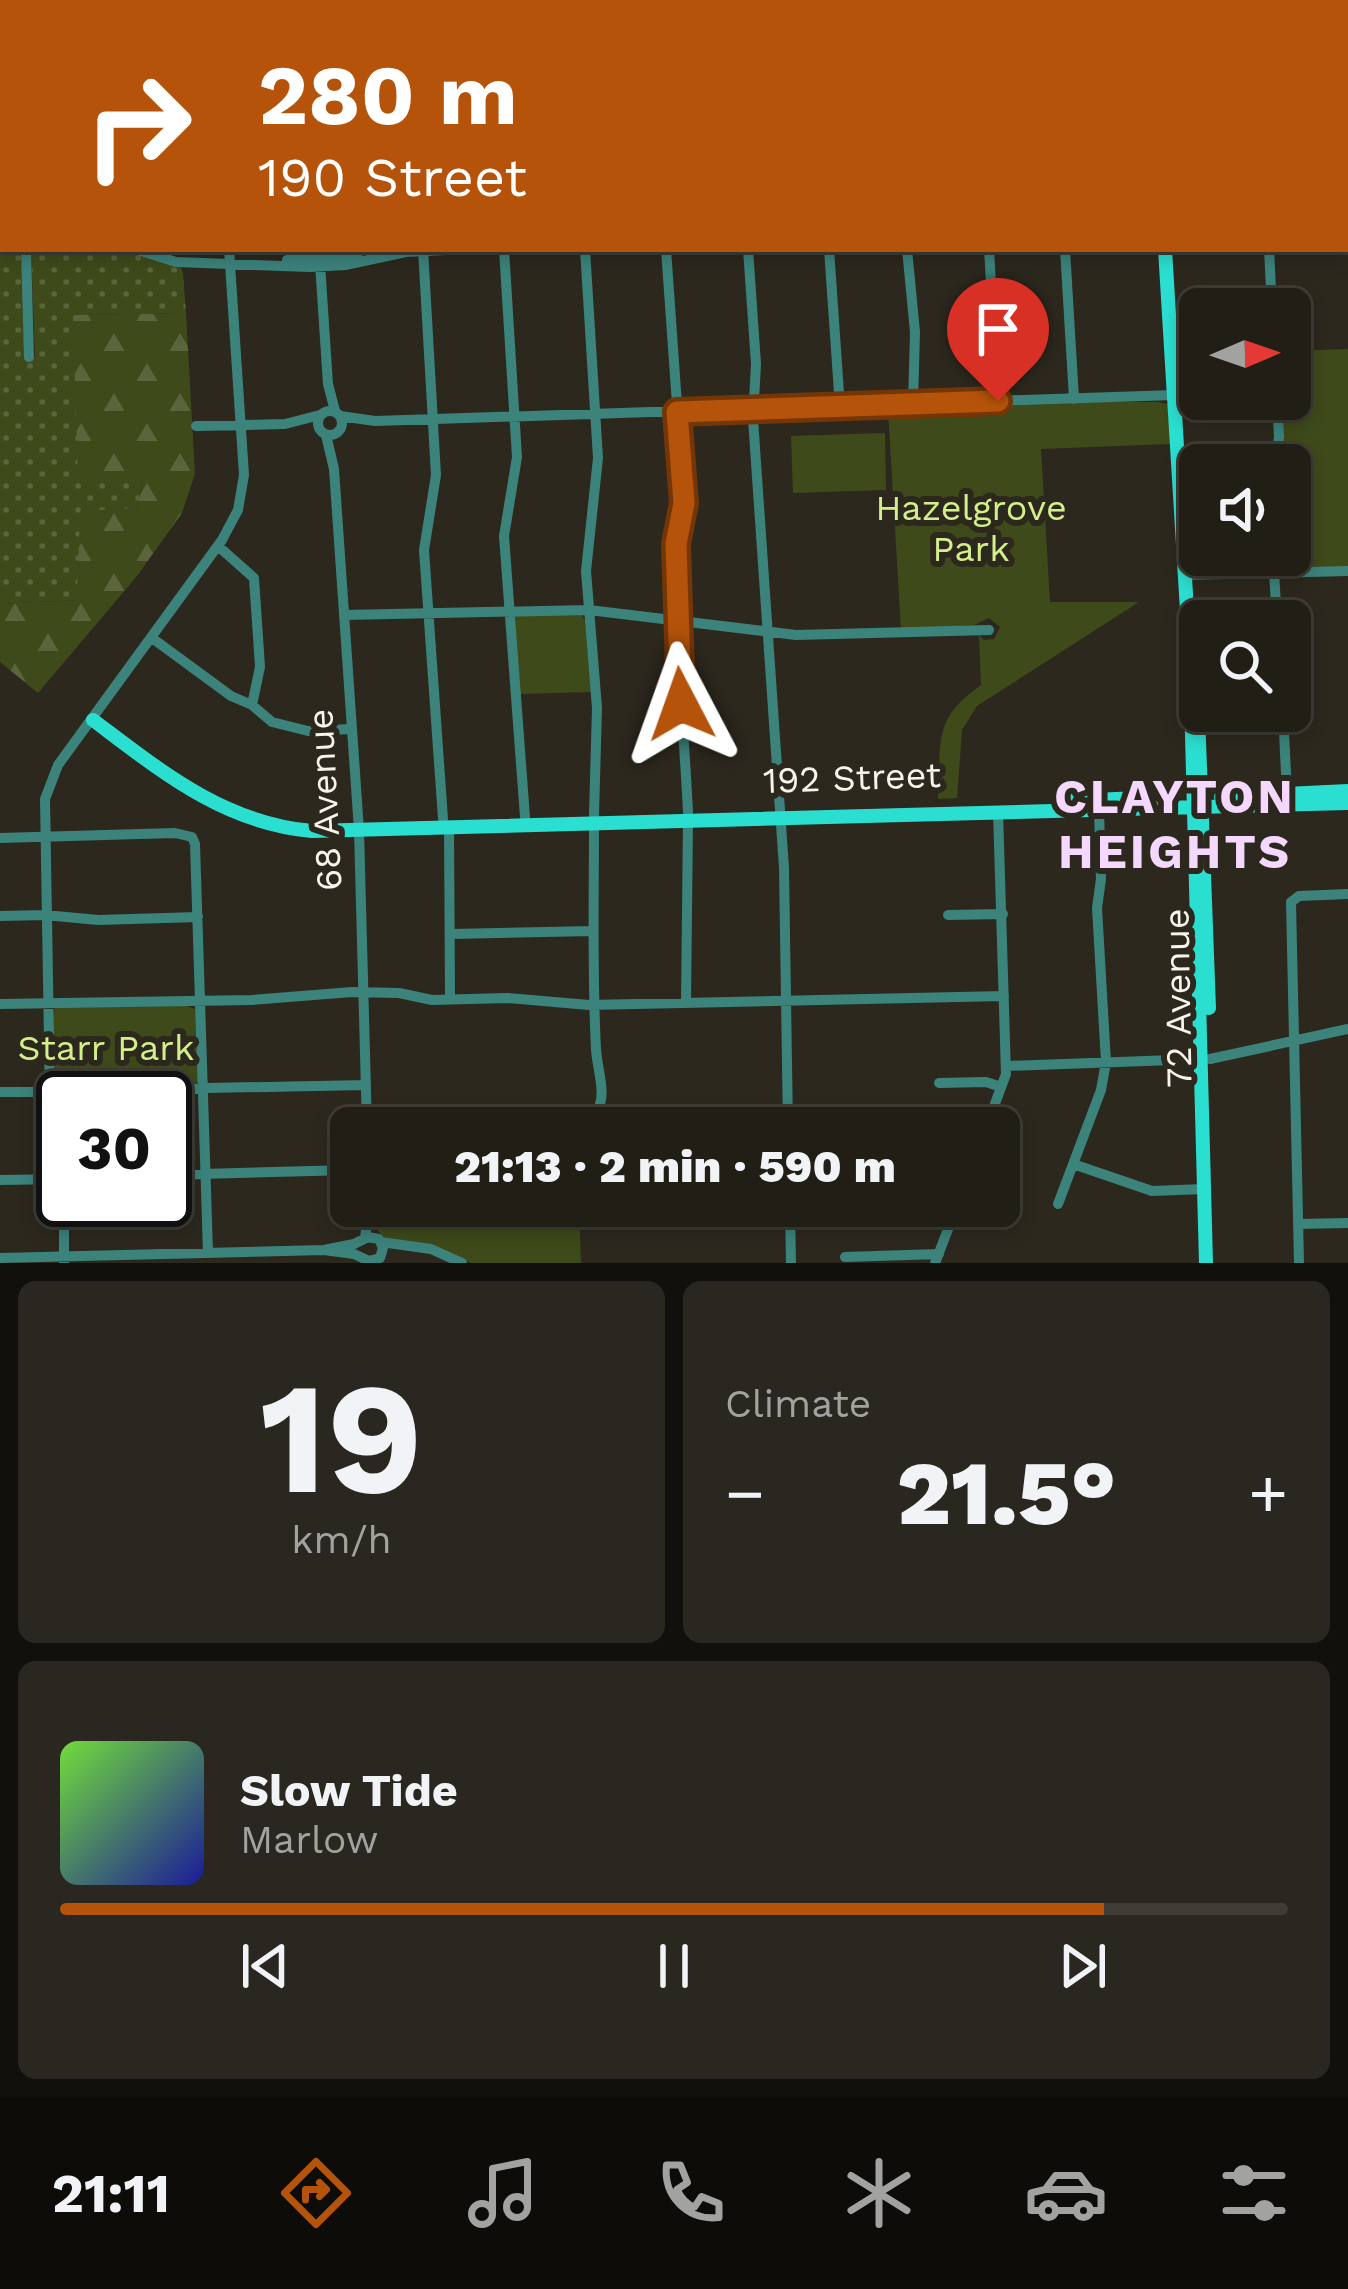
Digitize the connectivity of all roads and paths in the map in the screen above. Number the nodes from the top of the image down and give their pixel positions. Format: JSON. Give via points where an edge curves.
{"nodes":[{"id":1,"x":26,"y":252,"type":"edge"},
{"id":2,"x":144,"y":252,"type":"edge"},
{"id":3,"x":229,"y":252,"type":"edge"},
{"id":4,"x":411,"y":252,"type":"edge"},
{"id":5,"x":423,"y":252,"type":"edge"},
{"id":6,"x":504,"y":252,"type":"edge"},
{"id":7,"x":585,"y":252,"type":"edge"},
{"id":8,"x":666,"y":252,"type":"edge"},
{"id":9,"x":748,"y":252,"type":"edge"},
{"id":10,"x":829,"y":252,"type":"edge"},
{"id":11,"x":907,"y":252,"type":"edge"},
{"id":12,"x":989,"y":252,"type":"edge"},
{"id":13,"x":1065,"y":252,"type":"edge"},
{"id":14,"x":1165,"y":252,"type":"edge"},
{"id":15,"x":1269,"y":252,"type":"edge"},
{"id":16,"x":320,"y":258,"type":"edge"},
{"id":17,"x":230,"y":263,"type":"junction"},
{"id":18,"x":1271,"y":288,"type":"edge"},
{"id":19,"x":29,"y":357,"type":"dead end"},
{"id":20,"x":1174,"y":395,"type":"junction"},
{"id":21,"x":1179,"y":395,"type":"edge"},
{"id":22,"x":1074,"y":399,"type":"junction"},
{"id":23,"x":998,"y":401,"type":"junction"},
{"id":24,"x":913,"y":404,"type":"junction"},
{"id":25,"x":840,"y":406,"type":"junction"},
{"id":26,"x":754,"y":410,"type":"junction"},
{"id":27,"x":677,"y":412,"type":"junction"},
{"id":28,"x":597,"y":416,"type":"junction"},
{"id":29,"x":515,"y":417,"type":"junction"},
{"id":30,"x":435,"y":420,"type":"junction"},
{"id":31,"x":330,"y":423,"type":"junction"},
{"id":32,"x":240,"y":424,"type":"junction"},
{"id":33,"x":196,"y":426,"type":"dead end"},
{"id":34,"x":1179,"y":477,"type":"edge"},
{"id":35,"x":218,"y":546,"type":"junction"},
{"id":36,"x":1348,"y":571,"type":"edge"},
{"id":37,"x":1311,"y":572,"type":"edge"},
{"id":38,"x":589,"y":610,"type":"junction"},
{"id":39,"x":508,"y":611,"type":"junction"},
{"id":40,"x":430,"y":612,"type":"junction"},
{"id":41,"x":344,"y":615,"type":"junction"},
{"id":42,"x":676,"y":620,"type":"junction"},
{"id":43,"x":989,"y":629,"type":"dead end"},
{"id":44,"x":766,"y":632,"type":"junction"},
{"id":45,"x":152,"y":638,"type":"junction"},
{"id":46,"x":252,"y":705,"type":"junction"},
{"id":47,"x":96,"y":716,"type":"junction"},
{"id":48,"x":352,"y":730,"type":"junction"},
{"id":49,"x":1194,"y":732,"type":"edge"},
{"id":50,"x":1199,"y":732,"type":"edge"},
{"id":51,"x":1283,"y":732,"type":"edge"},
{"id":52,"x":1348,"y":791,"type":"edge"},
{"id":53,"x":1287,"y":794,"type":"junction"},
{"id":54,"x":1198,"y":802,"type":"junction"},
{"id":55,"x":1348,"y":803,"type":"edge"},
{"id":56,"x":1099,"y":810,"type":"junction"},
{"id":57,"x":998,"y":811,"type":"junction"},
{"id":58,"x":778,"y":814,"type":"junction"},
{"id":59,"x":683,"y":815,"type":"junction"},
{"id":60,"x":594,"y":819,"type":"junction"},
{"id":61,"x":521,"y":821,"type":"junction"},
{"id":62,"x":446,"y":823,"type":"junction"},
{"id":63,"x":359,"y":826,"type":"junction"},
{"id":64,"x":43,"y":837,"type":"junction"},
{"id":65,"x":0,"y":838,"type":"edge"},
{"id":66,"x":1348,"y":894,"type":"edge"},
{"id":67,"x":1003,"y":914,"type":"junction"},
{"id":68,"x":45,"y":915,"type":"junction"},
{"id":69,"x":948,"y":915,"type":"dead end"},
{"id":70,"x":0,"y":916,"type":"edge"},
{"id":71,"x":198,"y":917,"type":"junction"},
{"id":72,"x":592,"y":931,"type":"junction"},
{"id":73,"x":451,"y":934,"type":"junction"},
{"id":74,"x":364,"y":992,"type":"junction"},
{"id":75,"x":1004,"y":996,"type":"junction"},
{"id":76,"x":450,"y":999,"type":"junction"},
{"id":77,"x":200,"y":1002,"type":"junction"},
{"id":78,"x":786,"y":1002,"type":"junction"},
{"id":79,"x":686,"y":1003,"type":"junction"},
{"id":80,"x":0,"y":1004,"type":"edge"},
{"id":81,"x":48,"y":1004,"type":"junction"},
{"id":82,"x":596,"y":1005,"type":"junction"},
{"id":83,"x":1348,"y":1029,"type":"edge"},
{"id":84,"x":1293,"y":1040,"type":"junction"},
{"id":85,"x":1205,"y":1059,"type":"junction"},
{"id":86,"x":1106,"y":1062,"type":"junction"},
{"id":87,"x":1006,"y":1066,"type":"junction"},
{"id":88,"x":50,"y":1071,"type":"edge"},
{"id":89,"x":939,"y":1083,"type":"dead end"},
{"id":90,"x":366,"y":1085,"type":"junction"},
{"id":91,"x":1001,"y":1087,"type":"junction"},
{"id":92,"x":192,"y":1088,"type":"edge"},
{"id":93,"x":203,"y":1088,"type":"junction"},
{"id":94,"x":36,"y":1091,"type":"edge"},
{"id":95,"x":0,"y":1092,"type":"edge"},
{"id":96,"x":367,"y":1107,"type":"edge"},
{"id":97,"x":600,"y":1107,"type":"edge"},
{"id":98,"x":788,"y":1107,"type":"edge"},
{"id":99,"x":994,"y":1107,"type":"edge"},
{"id":100,"x":1073,"y":1164,"type":"junction"},
{"id":101,"x":330,"y":1171,"type":"edge"},
{"id":102,"x":192,"y":1174,"type":"edge"},
{"id":103,"x":205,"y":1174,"type":"junction"},
{"id":104,"x":36,"y":1179,"type":"edge"},
{"id":105,"x":0,"y":1180,"type":"edge"},
{"id":106,"x":1204,"y":1189,"type":"junction"},
{"id":107,"x":1058,"y":1204,"type":"dead end"},
{"id":108,"x":1348,"y":1223,"type":"edge"},
{"id":109,"x":1298,"y":1224,"type":"junction"},
{"id":110,"x":64,"y":1227,"type":"edge"},
{"id":111,"x":790,"y":1227,"type":"edge"},
{"id":112,"x":949,"y":1227,"type":"edge"},
{"id":113,"x":371,"y":1251,"type":"edge"},
{"id":114,"x":208,"y":1253,"type":"junction"},
{"id":115,"x":845,"y":1257,"type":"dead end"},
{"id":116,"x":0,"y":1258,"type":"edge"},
{"id":117,"x":258,"y":1258,"type":"edge"},
{"id":118,"x":164,"y":1259,"type":"edge"},
{"id":119,"x":937,"y":1259,"type":"edge"},
{"id":120,"x":64,"y":1260,"type":"edge"},
{"id":121,"x":462,"y":1263,"type":"edge"},
{"id":122,"x":791,"y":1263,"type":"edge"},
{"id":123,"x":1210,"y":1263,"type":"edge"},
{"id":124,"x":1300,"y":1263,"type":"edge"}],
"edges":[{"from":1,"to":19,"type":"street"},
{"from":2,"to":17,"type":"street"},
{"from":3,"to":17,"type":"street"},
{"from":4,"to":16,"type":"street"},
{"from":5,"to":30,"type":"street"},
{"from":6,"to":29,"type":"street"},
{"from":7,"to":28,"type":"street"},
{"from":8,"to":27,"type":"street"},
{"from":9,"to":26,"type":"street"},
{"from":10,"to":25,"type":"street"},
{"from":11,"to":24,"type":"street"},
{"from":12,"to":23,"type":"street"},
{"from":13,"to":22,"type":"street"},
{"from":14,"to":20,"type":"main road","name":"72 Avenue"},
{"from":15,"to":18,"type":"street"},
{"from":16,"to":17,"type":"street"},
{"from":16,"to":31,"type":"street","name":"68 Avenue"},
{"from":17,"to":32,"type":"street"},
{"from":20,"to":21,"type":"street"},
{"from":20,"to":22,"type":"street"},
{"from":20,"to":34,"type":"main road","name":"72 Avenue"},
{"from":22,"to":23,"type":"street"},
{"from":23,"to":24,"type":"street"},
{"from":24,"to":25,"type":"street"},
{"from":25,"to":26,"type":"street"},
{"from":26,"to":27,"type":"street"},
{"from":26,"to":44,"type":"street"},
{"from":27,"to":28,"type":"street"},
{"from":27,"to":42,"type":"street","via":[[684,503]]},
{"from":28,"to":29,"type":"street"},
{"from":28,"to":38,"type":"street"},
{"from":29,"to":30,"type":"street"},
{"from":29,"to":39,"type":"street","via":[[516,476],[504,524]]},
{"from":30,"to":31,"type":"street"},
{"from":30,"to":40,"type":"street","via":[[424,550]]},
{"from":31,"to":32,"type":"street"},
{"from":31,"to":41,"type":"street","name":"68 Avenue"},
{"from":32,"to":33,"type":"street"},
{"from":32,"to":35,"type":"street","via":[[242,495]]},
{"from":35,"to":45,"type":"street"},
{"from":35,"to":46,"type":"street","via":[[254,578],[260,667]]},
{"from":36,"to":37,"type":"street"},
{"from":38,"to":39,"type":"street"},
{"from":38,"to":42,"type":"street"},
{"from":38,"to":60,"type":"street"},
{"from":39,"to":40,"type":"street"},
{"from":39,"to":61,"type":"street"},
{"from":40,"to":41,"type":"street"},
{"from":40,"to":62,"type":"street"},
{"from":41,"to":48,"type":"street","name":"68 Avenue"},
{"from":42,"to":44,"type":"street"},
{"from":42,"to":59,"type":"street"},
{"from":43,"to":44,"type":"street"},
{"from":44,"to":58,"type":"street"},
{"from":45,"to":46,"type":"street"},
{"from":45,"to":47,"type":"street"},
{"from":46,"to":48,"type":"street","via":[[298,730]]},
{"from":47,"to":63,"type":"main road","name":"192 Street","via":[[229,803],[281,819]]},
{"from":47,"to":64,"type":"street","via":[[54,772]]},
{"from":48,"to":63,"type":"street","name":"68 Avenue"},
{"from":49,"to":54,"type":"main road","name":"72 Avenue"},
{"from":50,"to":54,"type":"main road","name":"72 Avenue"},
{"from":51,"to":53,"type":"street"},
{"from":52,"to":53,"type":"main road","name":"192 Street"},
{"from":53,"to":54,"type":"main road","name":"192 Street"},
{"from":54,"to":55,"type":"main road","name":"192 Street"},
{"from":54,"to":56,"type":"main road","name":"192 Street"},
{"from":54,"to":58,"type":"main road","name":"192 Street"},
{"from":54,"to":85,"type":"main road","name":"72 Avenue"},
{"from":54,"to":85,"type":"main road","name":"72 Avenue"},
{"from":56,"to":57,"type":"main road","name":"192 Street"},
{"from":56,"to":86,"type":"street"},
{"from":57,"to":58,"type":"main road","name":"192 Street"},
{"from":57,"to":67,"type":"street"},
{"from":58,"to":59,"type":"main road","name":"192 Street"},
{"from":58,"to":78,"type":"street"},
{"from":59,"to":60,"type":"main road","name":"192 Street"},
{"from":59,"to":79,"type":"street"},
{"from":60,"to":61,"type":"main road","name":"192 Street"},
{"from":60,"to":72,"type":"street"},
{"from":61,"to":62,"type":"main road","name":"192 Street"},
{"from":62,"to":63,"type":"main road","name":"192 Street"},
{"from":62,"to":73,"type":"street"},
{"from":63,"to":74,"type":"street","name":"68 Avenue"},
{"from":64,"to":65,"type":"street"},
{"from":64,"to":68,"type":"street"},
{"from":64,"to":71,"type":"street","via":[[192,837]]},
{"from":66,"to":84,"type":"street","via":[[1292,900]]},
{"from":67,"to":69,"type":"street"},
{"from":67,"to":75,"type":"street"},
{"from":68,"to":70,"type":"street"},
{"from":68,"to":71,"type":"street"},
{"from":68,"to":81,"type":"street"},
{"from":71,"to":77,"type":"street"},
{"from":72,"to":73,"type":"street"},
{"from":72,"to":82,"type":"street"},
{"from":73,"to":76,"type":"street"},
{"from":74,"to":76,"type":"street"},
{"from":74,"to":77,"type":"street"},
{"from":74,"to":90,"type":"street","name":"68 Avenue"},
{"from":75,"to":78,"type":"street"},
{"from":75,"to":87,"type":"street"},
{"from":76,"to":82,"type":"street"},
{"from":77,"to":81,"type":"street"},
{"from":77,"to":93,"type":"street"},
{"from":78,"to":79,"type":"street"},
{"from":78,"to":98,"type":"street"},
{"from":79,"to":82,"type":"street"},
{"from":80,"to":81,"type":"street"},
{"from":81,"to":88,"type":"street"},
{"from":82,"to":97,"type":"street"},
{"from":83,"to":84,"type":"street"},
{"from":84,"to":85,"type":"street"},
{"from":84,"to":109,"type":"street"},
{"from":85,"to":86,"type":"street"},
{"from":85,"to":106,"type":"main road","name":"72 Avenue"},
{"from":85,"to":123,"type":"main road","name":"72 Avenue"},
{"from":86,"to":87,"type":"street"},
{"from":86,"to":100,"type":"street"},
{"from":87,"to":91,"type":"street"},
{"from":89,"to":91,"type":"street"},
{"from":90,"to":93,"type":"street"},
{"from":90,"to":96,"type":"street","name":"68 Avenue"},
{"from":91,"to":99,"type":"street"},
{"from":92,"to":93,"type":"street"},
{"from":93,"to":103,"type":"street"},
{"from":94,"to":95,"type":"street"},
{"from":100,"to":106,"type":"street","via":[[1152,1191]]},
{"from":100,"to":107,"type":"street"},
{"from":101,"to":103,"type":"street"},
{"from":102,"to":103,"type":"street"},
{"from":103,"to":114,"type":"street"},
{"from":104,"to":105,"type":"street"},
{"from":106,"to":123,"type":"main road","name":"72 Avenue"},
{"from":108,"to":109,"type":"street"},
{"from":109,"to":124,"type":"street"},
{"from":110,"to":120,"type":"street"},
{"from":111,"to":122,"type":"street"},
{"from":112,"to":119,"type":"street"},
{"from":113,"to":117,"type":"street"},
{"from":113,"to":121,"type":"street","via":[[422,1248]]},
{"from":114,"to":117,"type":"street"},
{"from":114,"to":118,"type":"street"},
{"from":115,"to":119,"type":"street"},
{"from":116,"to":120,"type":"street"},
{"from":118,"to":120,"type":"street"}]}
